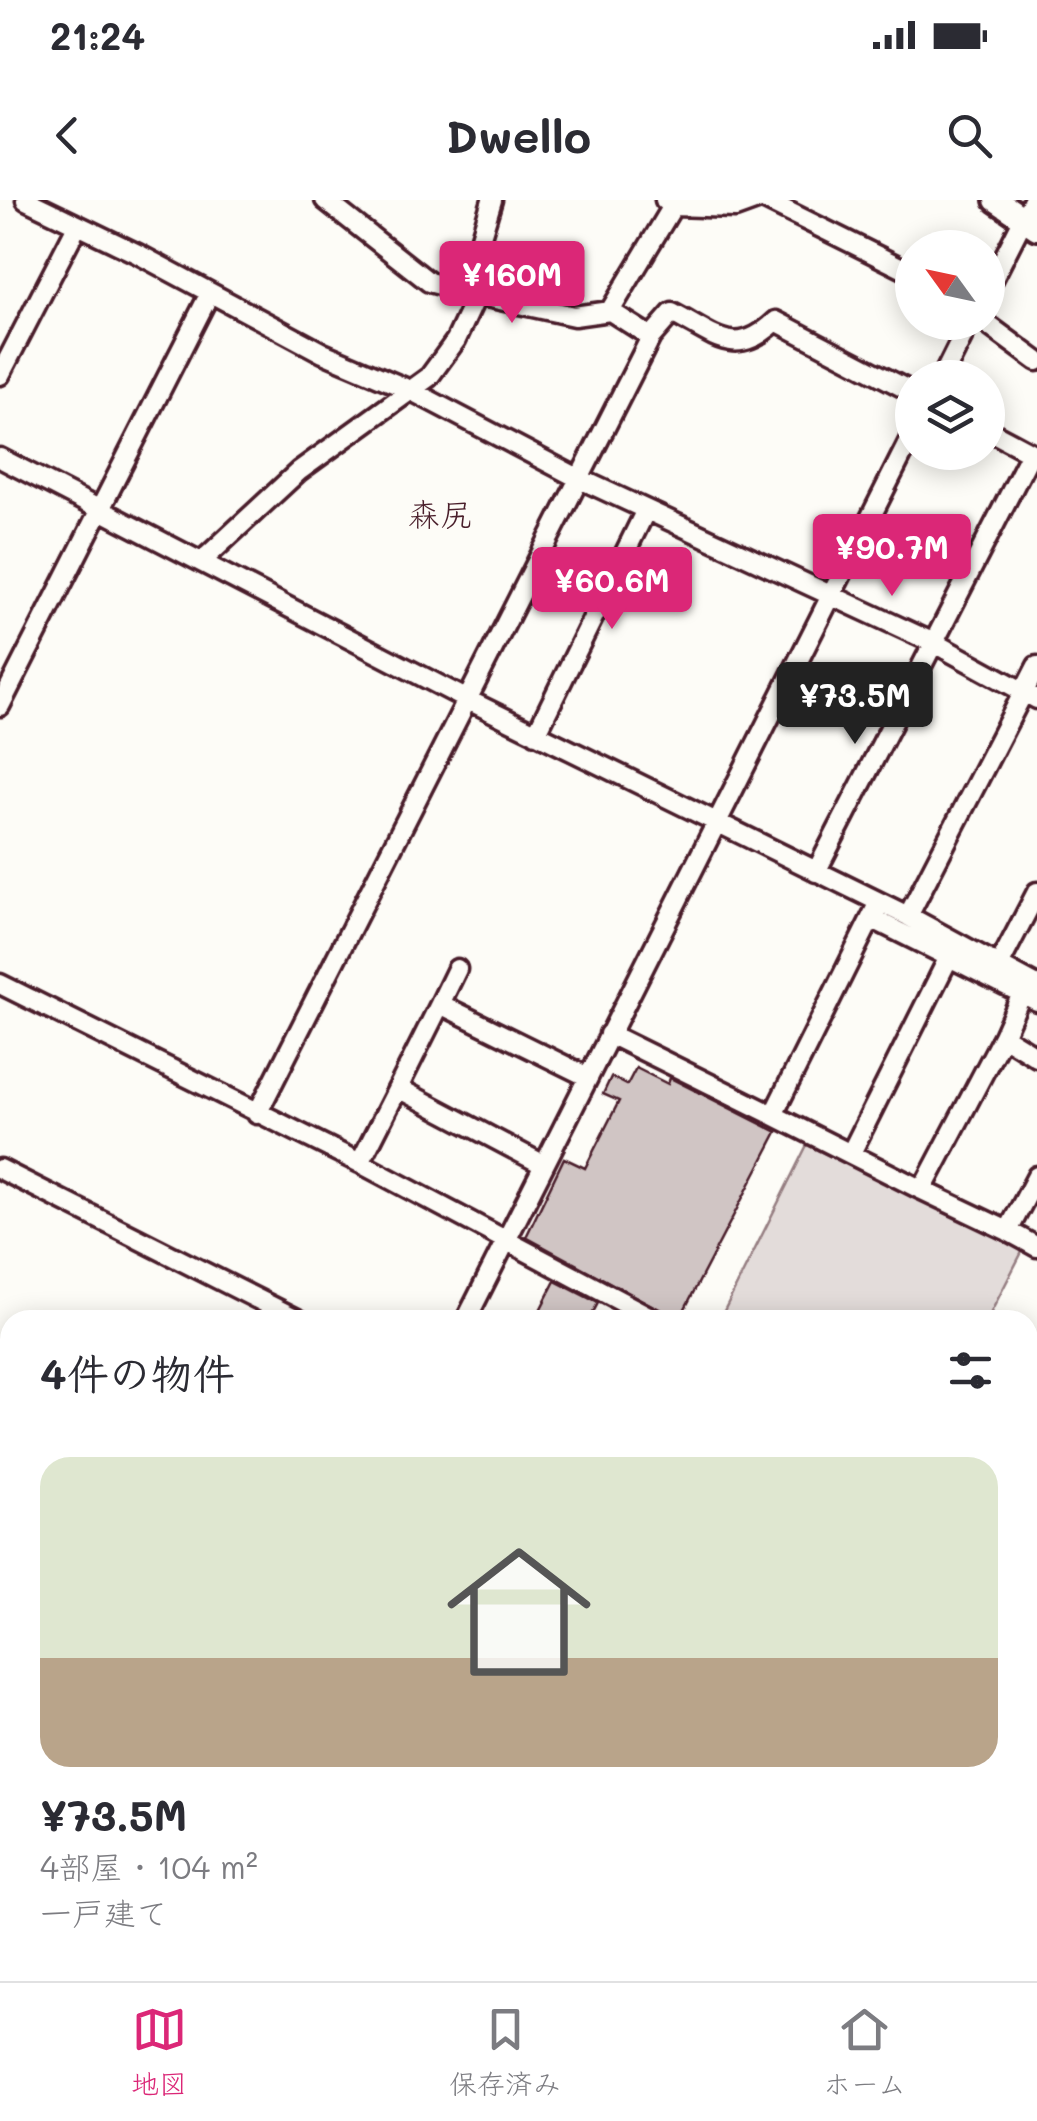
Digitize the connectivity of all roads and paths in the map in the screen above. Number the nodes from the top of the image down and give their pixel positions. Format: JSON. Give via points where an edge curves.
{"nodes":[{"id":1,"x":26,"y":200,"type":"edge"},
{"id":2,"x":325,"y":200,"type":"edge"},
{"id":3,"x":492,"y":200,"type":"edge"},
{"id":4,"x":761,"y":200,"type":"edge"},
{"id":5,"x":996,"y":200,"type":"edge"},
{"id":6,"x":669,"y":203,"type":"edge"},
{"id":7,"x":1033,"y":220,"type":"edge"},
{"id":8,"x":78,"y":226,"type":"junction"},
{"id":9,"x":1005,"y":263,"type":"edge"},
{"id":10,"x":895,"y":265,"type":"edge"},
{"id":11,"x":210,"y":294,"type":"junction"},
{"id":12,"x":477,"y":295,"type":"junction"},
{"id":13,"x":610,"y":312,"type":"junction"},
{"id":14,"x":650,"y":337,"type":"junction"},
{"id":15,"x":1005,"y":337,"type":"edge"},
{"id":16,"x":1037,"y":361,"type":"edge"},
{"id":17,"x":0,"y":375,"type":"edge"},
{"id":18,"x":895,"y":383,"type":"edge"},
{"id":19,"x":410,"y":390,"type":"junction"},
{"id":20,"x":1005,"y":439,"type":"edge"},
{"id":21,"x":1034,"y":455,"type":"edge"},
{"id":22,"x":0,"y":458,"type":"edge"},
{"id":23,"x":895,"y":468,"type":"edge"},
{"id":24,"x":578,"y":478,"type":"junction"},
{"id":25,"x":101,"y":510,"type":"junction"},
{"id":26,"x":646,"y":510,"type":"junction"},
{"id":27,"x":202,"y":560,"type":"junction"},
{"id":28,"x":829,"y":597,"type":"junction"},
{"id":29,"x":936,"y":644,"type":"junction"},
{"id":30,"x":1037,"y":666,"type":"edge"},
{"id":31,"x":1031,"y":696,"type":"edge"},
{"id":32,"x":464,"y":698,"type":"junction"},
{"id":33,"x":0,"y":706,"type":"edge"},
{"id":34,"x":536,"y":734,"type":"junction"},
{"id":35,"x":717,"y":822,"type":"junction"},
{"id":36,"x":816,"y":872,"type":"junction"},
{"id":37,"x":1037,"y":892,"type":"edge"},
{"id":38,"x":876,"y":910,"type":"junction"},
{"id":39,"x":908,"y":916,"type":"junction"},
{"id":40,"x":952,"y":951,"type":"junction"},
{"id":41,"x":998,"y":967,"type":"junction"},
{"id":42,"x":457,"y":968,"type":"dead end"},
{"id":43,"x":0,"y":984,"type":"edge"},
{"id":44,"x":1031,"y":991,"type":"edge"},
{"id":45,"x":440,"y":1004,"type":"junction"},
{"id":46,"x":609,"y":1034,"type":"junction"},
{"id":47,"x":1003,"y":1036,"type":"junction"},
{"id":48,"x":1037,"y":1057,"type":"edge"},
{"id":49,"x":588,"y":1078,"type":"junction"},
{"id":50,"x":398,"y":1088,"type":"junction"},
{"id":51,"x":257,"y":1114,"type":"junction"},
{"id":52,"x":773,"y":1115,"type":"junction"},
{"id":53,"x":851,"y":1153,"type":"junction"},
{"id":54,"x":360,"y":1163,"type":"junction"},
{"id":55,"x":544,"y":1165,"type":"junction"},
{"id":56,"x":0,"y":1169,"type":"edge"},
{"id":57,"x":1037,"y":1176,"type":"edge"},
{"id":58,"x":922,"y":1190,"type":"junction"},
{"id":59,"x":1008,"y":1231,"type":"junction"},
{"id":60,"x":507,"y":1241,"type":"junction"},
{"id":61,"x":1037,"y":1247,"type":"edge"},
{"id":62,"x":279,"y":1310,"type":"edge"},
{"id":63,"x":471,"y":1310,"type":"edge"},
{"id":64,"x":637,"y":1310,"type":"edge"}],
"edges":[{"from":1,"to":8,"type":"street"},
{"from":2,"to":12,"type":"street","via":[[430,282]]},
{"from":3,"to":12,"type":"street","via":[[478,247]]},
{"from":4,"to":6,"type":"street","via":[[736,208]]},
{"from":4,"to":10,"type":"street"},
{"from":5,"to":7,"type":"main road"},
{"from":6,"to":13,"type":"street"},
{"from":7,"to":9,"type":"street"},
{"from":8,"to":11,"type":"street"},
{"from":8,"to":17,"type":"street"},
{"from":11,"to":19,"type":"street"},
{"from":11,"to":25,"type":"street"},
{"from":12,"to":13,"type":"street","via":[[574,316]]},
{"from":12,"to":19,"type":"street","via":[[430,377]]},
{"from":13,"to":14,"type":"street"},
{"from":14,"to":18,"type":"street","via":[[672,314],[732,344],[754,341],[776,321]]},
{"from":14,"to":24,"type":"street"},
{"from":15,"to":16,"type":"street"},
{"from":19,"to":24,"type":"street"},
{"from":19,"to":27,"type":"street","via":[[299,471]]},
{"from":20,"to":21,"type":"street"},
{"from":21,"to":29,"type":"street"},
{"from":22,"to":25,"type":"street"},
{"from":23,"to":28,"type":"street"},
{"from":24,"to":26,"type":"street"},
{"from":24,"to":32,"type":"street"},
{"from":25,"to":27,"type":"street"},
{"from":25,"to":33,"type":"street"},
{"from":26,"to":28,"type":"street"},
{"from":26,"to":34,"type":"street"},
{"from":27,"to":32,"type":"street"},
{"from":28,"to":29,"type":"street"},
{"from":28,"to":35,"type":"street"},
{"from":29,"to":31,"type":"street"},
{"from":29,"to":36,"type":"street"},
{"from":30,"to":31,"type":"street"},
{"from":31,"to":39,"type":"street"},
{"from":32,"to":34,"type":"street"},
{"from":32,"to":51,"type":"street"},
{"from":34,"to":35,"type":"street"},
{"from":35,"to":36,"type":"street"},
{"from":35,"to":46,"type":"street"},
{"from":36,"to":38,"type":"street"},
{"from":37,"to":41,"type":"street"},
{"from":38,"to":39,"type":"street"},
{"from":38,"to":40,"type":"street"},
{"from":38,"to":52,"type":"street"},
{"from":39,"to":40,"type":"street"},
{"from":40,"to":41,"type":"street"},
{"from":40,"to":44,"type":"street"},
{"from":40,"to":53,"type":"street"},
{"from":41,"to":44,"type":"street"},
{"from":42,"to":45,"type":"street"},
{"from":43,"to":51,"type":"street"},
{"from":44,"to":47,"type":"street"},
{"from":45,"to":49,"type":"street"},
{"from":45,"to":50,"type":"street"},
{"from":46,"to":49,"type":"street"},
{"from":46,"to":52,"type":"street"},
{"from":47,"to":48,"type":"street"},
{"from":47,"to":58,"type":"street"},
{"from":49,"to":55,"type":"street"},
{"from":50,"to":54,"type":"street"},
{"from":50,"to":55,"type":"street"},
{"from":51,"to":54,"type":"street"},
{"from":52,"to":53,"type":"street"},
{"from":53,"to":58,"type":"street"},
{"from":54,"to":60,"type":"street"},
{"from":55,"to":60,"type":"street"},
{"from":56,"to":62,"type":"street"},
{"from":57,"to":59,"type":"street"},
{"from":58,"to":59,"type":"street"},
{"from":59,"to":61,"type":"street"},
{"from":60,"to":63,"type":"street"},
{"from":60,"to":64,"type":"street"}]}
